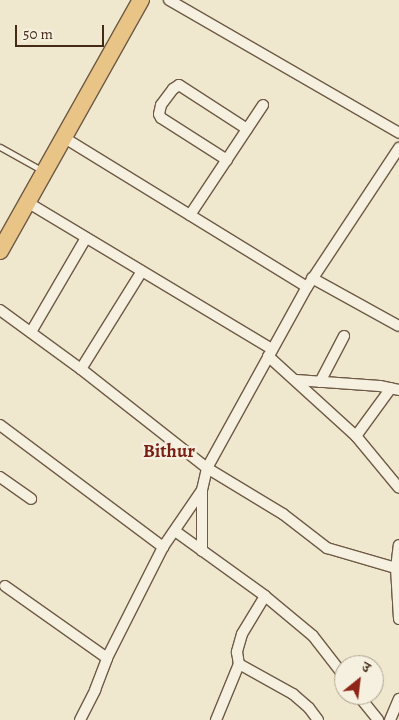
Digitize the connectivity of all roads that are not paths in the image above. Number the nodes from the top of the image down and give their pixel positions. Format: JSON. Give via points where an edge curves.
{"nodes":[{"id":1,"x":141,"y":0,"type":"edge"},
{"id":2,"x":169,"y":0,"type":"edge"},
{"id":3,"x":263,"y":105,"type":"dead end"},
{"id":4,"x":398,"y":128,"type":"edge"},
{"id":5,"x":247,"y":129,"type":"junction"},
{"id":6,"x":64,"y":137,"type":"junction"},
{"id":7,"x":0,"y":147,"type":"edge"},
{"id":8,"x":399,"y":148,"type":"edge"},
{"id":9,"x":227,"y":160,"type":"junction"},
{"id":10,"x":44,"y":171,"type":"junction"},
{"id":11,"x":27,"y":202,"type":"junction"},
{"id":12,"x":190,"y":215,"type":"junction"},
{"id":13,"x":86,"y":238,"type":"junction"},
{"id":14,"x":0,"y":251,"type":"edge"},
{"id":15,"x":142,"y":271,"type":"junction"},
{"id":16,"x":310,"y":283,"type":"junction"},
{"id":17,"x":0,"y":310,"type":"edge"},
{"id":18,"x":399,"y":326,"type":"edge"},
{"id":19,"x":31,"y":332,"type":"junction"},
{"id":20,"x":344,"y":336,"type":"dead end"},
{"id":21,"x":270,"y":353,"type":"junction"},
{"id":22,"x":81,"y":369,"type":"junction"},
{"id":23,"x":296,"y":380,"type":"junction"},
{"id":24,"x":320,"y":382,"type":"junction"},
{"id":25,"x":395,"y":389,"type":"edge"},
{"id":26,"x":0,"y":425,"type":"edge"},
{"id":27,"x":356,"y":436,"type":"junction"},
{"id":28,"x":207,"y":468,"type":"junction"},
{"id":29,"x":0,"y":477,"type":"edge"},
{"id":30,"x":399,"y":488,"type":"edge"},
{"id":31,"x":202,"y":490,"type":"junction"},
{"id":32,"x":31,"y":499,"type":"dead end"},
{"id":33,"x":175,"y":531,"type":"junction"},
{"id":34,"x":399,"y":545,"type":"edge"},
{"id":35,"x":163,"y":547,"type":"junction"},
{"id":36,"x":202,"y":551,"type":"junction"},
{"id":37,"x":396,"y":568,"type":"junction"},
{"id":38,"x":5,"y":586,"type":"dead end"},
{"id":39,"x":265,"y":596,"type":"junction"},
{"id":40,"x":399,"y":619,"type":"edge"},
{"id":41,"x":107,"y":658,"type":"junction"},
{"id":42,"x":334,"y":663,"type":"edge"},
{"id":43,"x":239,"y":664,"type":"junction"},
{"id":44,"x":399,"y":699,"type":"edge"},
{"id":45,"x":366,"y":705,"type":"edge"},
{"id":46,"x":80,"y":720,"type":"edge"},
{"id":47,"x":216,"y":720,"type":"edge"},
{"id":48,"x":318,"y":720,"type":"edge"},
{"id":49,"x":378,"y":720,"type":"edge"},
{"id":50,"x":390,"y":720,"type":"edge"}],
"edges":[{"from":1,"to":6,"type":"main road"},
{"from":2,"to":4,"type":"street"},
{"from":3,"to":5,"type":"street"},
{"from":5,"to":9,"type":"street"},
{"from":5,"to":9,"type":"street","via":[[179,85],[160,105],[161,118]]},
{"from":6,"to":10,"type":"main road"},
{"from":6,"to":12,"type":"street"},
{"from":7,"to":10,"type":"lane"},
{"from":8,"to":16,"type":"street"},
{"from":9,"to":12,"type":"street"},
{"from":10,"to":11,"type":"main road"},
{"from":11,"to":13,"type":"street"},
{"from":11,"to":14,"type":"main road"},
{"from":12,"to":16,"type":"street"},
{"from":13,"to":15,"type":"street"},
{"from":13,"to":19,"type":"street"},
{"from":15,"to":21,"type":"street"},
{"from":15,"to":22,"type":"street"},
{"from":16,"to":18,"type":"street"},
{"from":16,"to":21,"type":"street"},
{"from":17,"to":19,"type":"street"},
{"from":19,"to":22,"type":"street"},
{"from":20,"to":24,"type":"street"},
{"from":21,"to":23,"type":"street"},
{"from":21,"to":28,"type":"street"},
{"from":22,"to":28,"type":"street"},
{"from":23,"to":24,"type":"street"},
{"from":23,"to":27,"type":"street"},
{"from":24,"to":25,"type":"street"},
{"from":25,"to":27,"type":"street"},
{"from":26,"to":35,"type":"street"},
{"from":27,"to":30,"type":"street"},
{"from":28,"to":31,"type":"street"},
{"from":28,"to":37,"type":"street","via":[[283,514],[327,548]]},
{"from":29,"to":32,"type":"street"},
{"from":31,"to":33,"type":"street"},
{"from":31,"to":36,"type":"street"},
{"from":33,"to":35,"type":"street"},
{"from":33,"to":36,"type":"street"},
{"from":34,"to":37,"type":"street"},
{"from":35,"to":41,"type":"street"},
{"from":36,"to":39,"type":"street"},
{"from":37,"to":40,"type":"street"},
{"from":38,"to":41,"type":"street"},
{"from":39,"to":42,"type":"street","via":[[313,636]]},
{"from":39,"to":43,"type":"street","via":[[242,634],[237,652]]},
{"from":41,"to":46,"type":"street"},
{"from":43,"to":47,"type":"street"},
{"from":43,"to":48,"type":"street","via":[[293,694]]},
{"from":44,"to":50,"type":"street"},
{"from":45,"to":49,"type":"street"}]}
